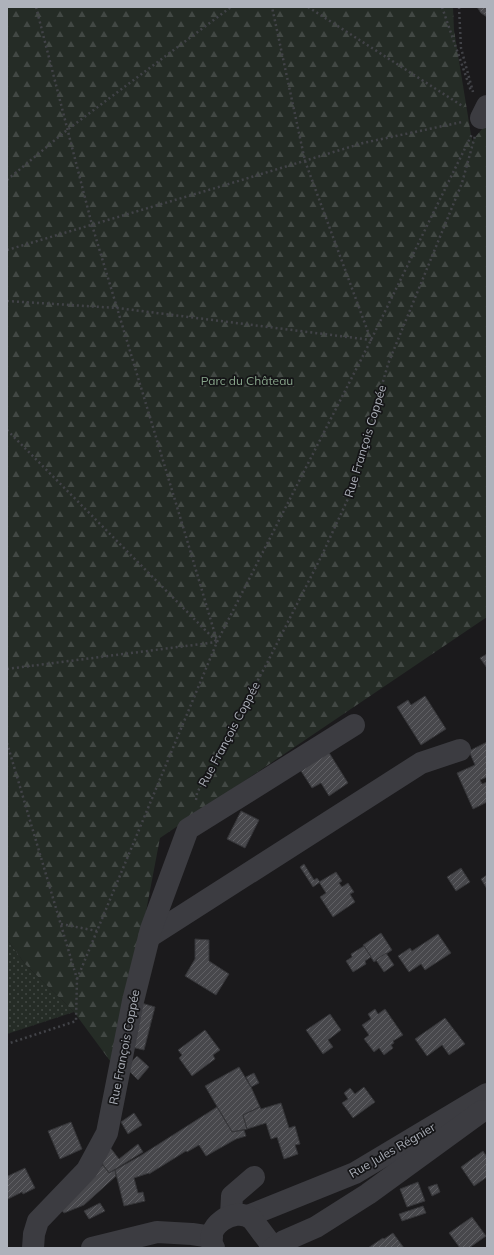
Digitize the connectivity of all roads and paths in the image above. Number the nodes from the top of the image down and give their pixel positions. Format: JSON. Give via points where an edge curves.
{"nodes":[{"id":1,"x":36,"y":7,"type":"edge"},
{"id":2,"x":231,"y":7,"type":"edge"},
{"id":3,"x":272,"y":7,"type":"edge"},
{"id":4,"x":308,"y":7,"type":"edge"},
{"id":5,"x":442,"y":7,"type":"edge"},
{"id":6,"x":459,"y":7,"type":"edge"},
{"id":7,"x":484,"y":112,"type":"edge"},
{"id":8,"x":67,"y":130,"type":"junction"},
{"id":9,"x":305,"y":161,"type":"junction"},
{"id":10,"x":7,"y":180,"type":"edge"},
{"id":11,"x":92,"y":225,"type":"junction"},
{"id":12,"x":7,"y":250,"type":"edge"},
{"id":13,"x":7,"y":301,"type":"edge"},
{"id":14,"x":117,"y":308,"type":"junction"},
{"id":15,"x":371,"y":340,"type":"junction"},
{"id":16,"x":7,"y":430,"type":"edge"},
{"id":17,"x":217,"y":642,"type":"junction"},
{"id":18,"x":7,"y":669,"type":"edge"},
{"id":19,"x":354,"y":725,"type":"dead end"},
{"id":20,"x":7,"y":743,"type":"edge"},
{"id":21,"x":460,"y":750,"type":"dead end"},
{"id":22,"x":195,"y":800,"type":"dead end"},
{"id":23,"x":61,"y":924,"type":"junction"},
{"id":24,"x":97,"y":931,"type":"junction"},
{"id":25,"x":148,"y":937,"type":"junction"},
{"id":26,"x":77,"y":979,"type":"junction"},
{"id":27,"x":7,"y":1044,"type":"edge"},
{"id":28,"x":487,"y":1094,"type":"edge"},
{"id":29,"x":487,"y":1108,"type":"edge"},
{"id":30,"x":254,"y":1177,"type":"dead end"},
{"id":31,"x":240,"y":1216,"type":"junction"},
{"id":32,"x":213,"y":1242,"type":"edge"},
{"id":33,"x":32,"y":1248,"type":"edge"},
{"id":34,"x":92,"y":1248,"type":"edge"},
{"id":35,"x":271,"y":1248,"type":"edge"}],
"edges":[{"from":1,"to":8,"type":"path"},
{"from":2,"to":8,"type":"path"},
{"from":3,"to":9,"type":"path"},
{"from":4,"to":7,"type":"path"},
{"from":5,"to":7,"type":"path"},
{"from":6,"to":7,"type":"path","via":[[461,48]]},
{"from":7,"to":9,"type":"path","via":[[363,143]]},
{"from":7,"to":15,"type":"path"},
{"from":7,"to":22,"type":"path","name":"Rue François Coppée","via":[[462,183],[388,364],[352,490],[322,555]]},
{"from":8,"to":10,"type":"path"},
{"from":8,"to":11,"type":"path"},
{"from":9,"to":11,"type":"path"},
{"from":9,"to":15,"type":"path"},
{"from":11,"to":12,"type":"path"},
{"from":11,"to":14,"type":"path"},
{"from":13,"to":14,"type":"path"},
{"from":14,"to":15,"type":"path"},
{"from":14,"to":17,"type":"path"},
{"from":15,"to":17,"type":"path"},
{"from":16,"to":17,"type":"path"},
{"from":17,"to":18,"type":"path"},
{"from":17,"to":24,"type":"path"},
{"from":19,"to":25,"type":"street","name":"Rue François Coppée","via":[[188,829]]},
{"from":20,"to":23,"type":"path"},
{"from":21,"to":25,"type":"street","via":[[421,762]]},
{"from":23,"to":24,"type":"path"},
{"from":23,"to":26,"type":"path"},
{"from":24,"to":26,"type":"path"},
{"from":25,"to":33,"type":"street","name":"Rue François Coppée","via":[[132,1001],[107,1134],[87,1170],[38,1221]]},
{"from":26,"to":27,"type":"path","via":[[76,1021]]},
{"from":28,"to":31,"type":"street","name":"Rue Jules Régnier","via":[[355,1174]]},
{"from":29,"to":35,"type":"street","name":"Rue Jules Régnier","via":[[361,1198],[316,1227]]},
{"from":30,"to":31,"type":"street","via":[[232,1196]]},
{"from":31,"to":32,"type":"street","name":"Rue Jules Régnier","via":[[221,1221],[215,1228]]},
{"from":31,"to":35,"type":"street","via":[[252,1219]]},
{"from":32,"to":34,"type":"street","via":[[192,1234],[157,1232]]}]}
